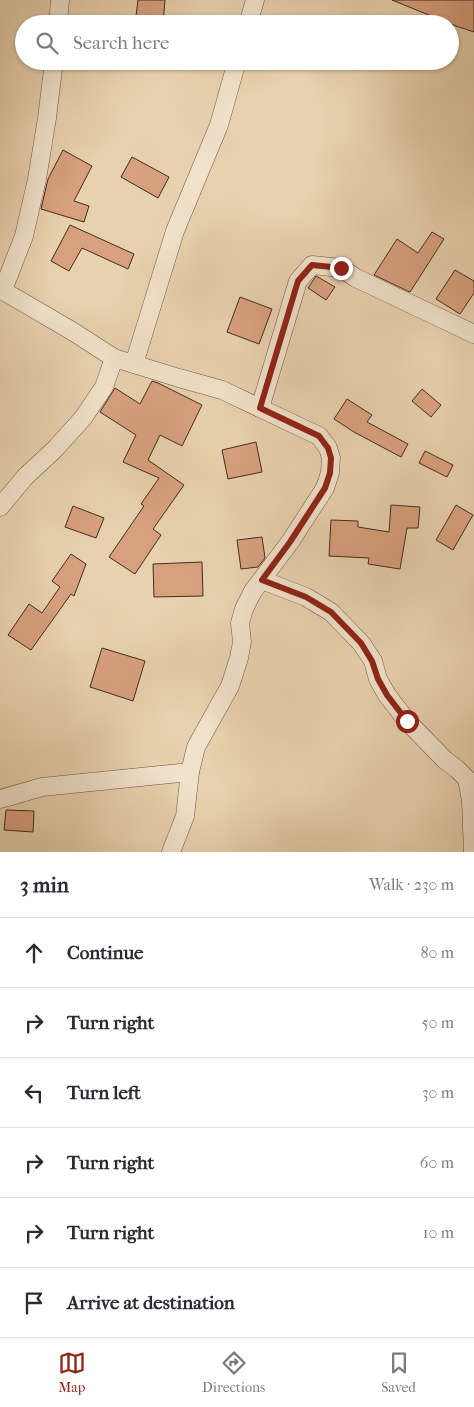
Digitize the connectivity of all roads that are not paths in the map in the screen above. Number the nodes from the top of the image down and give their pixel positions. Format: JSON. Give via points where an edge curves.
{"nodes":[{"id":1,"x":60,"y":0,"type":"edge"},
{"id":2,"x":254,"y":0,"type":"edge"},
{"id":3,"x":59,"y":15,"type":"edge"},
{"id":4,"x":250,"y":15,"type":"edge"},
{"id":5,"x":53,"y":70,"type":"edge"},
{"id":6,"x":234,"y":70,"type":"edge"},
{"id":7,"x":2,"y":290,"type":"edge"},
{"id":8,"x":474,"y":334,"type":"edge"},
{"id":9,"x":114,"y":358,"type":"junction"},
{"id":10,"x":134,"y":364,"type":"junction"},
{"id":11,"x":260,"y":408,"type":"junction"},
{"id":12,"x":0,"y":507,"type":"edge"},
{"id":13,"x":262,"y":580,"type":"junction"},
{"id":14,"x":445,"y":760,"type":"junction"},
{"id":15,"x":190,"y":772,"type":"junction"},
{"id":16,"x":474,"y":777,"type":"edge"},
{"id":17,"x":0,"y":799,"type":"edge"},
{"id":18,"x":171,"y":852,"type":"edge"},
{"id":19,"x":473,"y":852,"type":"edge"}],
"edges":[{"from":1,"to":3,"type":"street"},
{"from":2,"to":4,"type":"street"},
{"from":5,"to":7,"type":"street","via":[[37,179],[24,236]]},
{"from":6,"to":10,"type":"street","via":[[219,125],[175,231]]},
{"from":7,"to":9,"type":"street"},
{"from":8,"to":11,"type":"street","via":[[341,268],[312,265],[298,281]]},
{"from":9,"to":10,"type":"street"},
{"from":9,"to":12,"type":"street","via":[[104,387],[83,418]]},
{"from":10,"to":11,"type":"street","via":[[222,390]]},
{"from":11,"to":13,"type":"street","via":[[319,436],[331,458],[325,488]]},
{"from":13,"to":14,"type":"street","via":[[306,597],[331,612],[361,643],[387,695],[407,721]]},
{"from":13,"to":15,"type":"street","via":[[244,609],[240,623],[242,642],[230,686],[196,747]]},
{"from":14,"to":16,"type":"street"},
{"from":14,"to":19,"type":"street","via":[[467,779]]},
{"from":15,"to":17,"type":"street","via":[[42,786]]},
{"from":15,"to":18,"type":"street","via":[[185,816]]}]}
